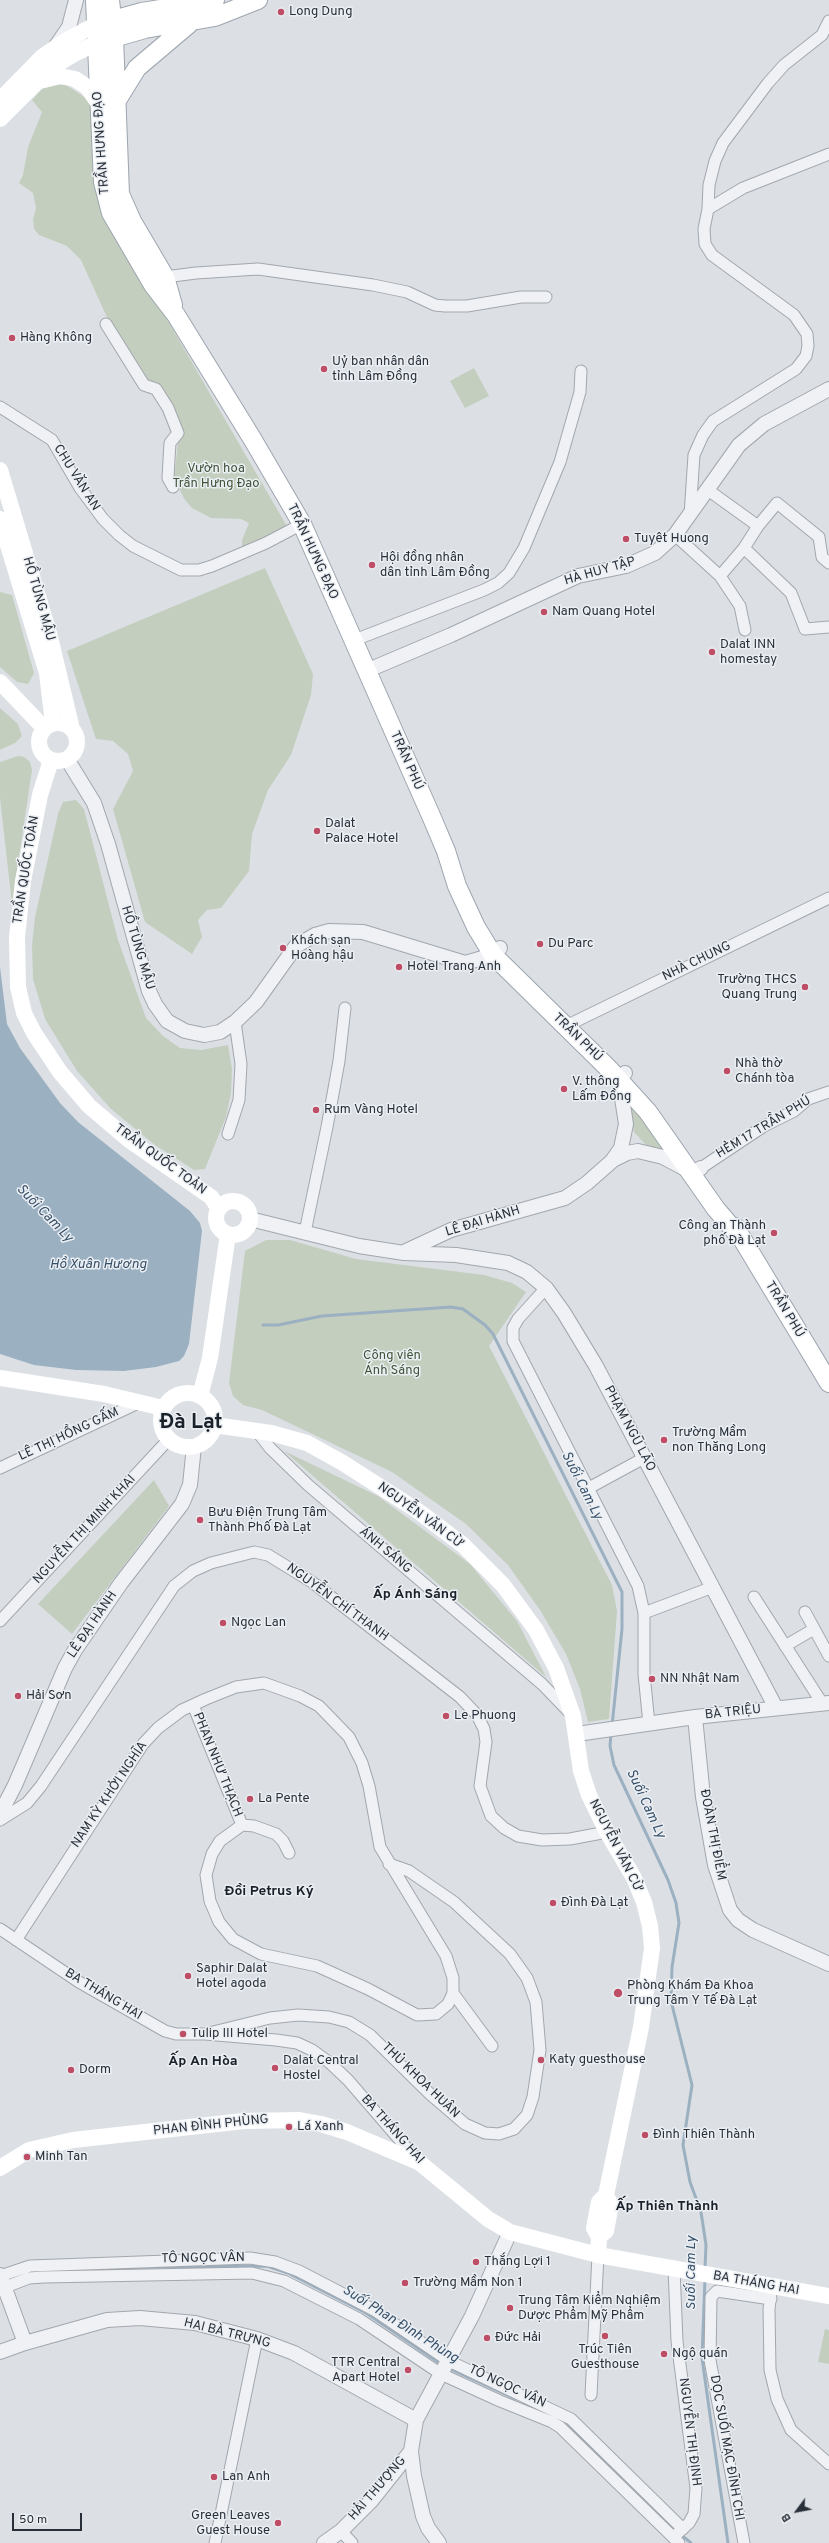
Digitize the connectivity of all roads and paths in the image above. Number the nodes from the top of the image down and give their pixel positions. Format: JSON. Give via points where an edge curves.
{"nodes":[{"id":1,"x":76,"y":0,"type":"edge"},
{"id":2,"x":95,"y":0,"type":"edge"},
{"id":3,"x":110,"y":0,"type":"edge"},
{"id":4,"x":215,"y":0,"type":"edge"},
{"id":5,"x":248,"y":2,"type":"edge"},
{"id":6,"x":113,"y":19,"type":"junction"},
{"id":7,"x":829,"y":21,"type":"edge"},
{"id":8,"x":190,"y":23,"type":"junction"},
{"id":9,"x":95,"y":25,"type":"junction"},
{"id":10,"x":114,"y":37,"type":"junction"},
{"id":11,"x":97,"y":43,"type":"junction"},
{"id":12,"x":53,"y":49,"type":"junction"},
{"id":13,"x":31,"y":86,"type":"junction"},
{"id":14,"x":0,"y":100,"type":"edge"},
{"id":15,"x":108,"y":103,"type":"junction"},
{"id":16,"x":0,"y":119,"type":"edge"},
{"id":17,"x":829,"y":154,"type":"edge"},
{"id":18,"x":708,"y":209,"type":"junction"},
{"id":19,"x":159,"y":281,"type":"junction"},
{"id":20,"x":546,"y":297,"type":"dead end"},
{"id":21,"x":106,"y":324,"type":"dead end"},
{"id":22,"x":581,"y":371,"type":"dead end"},
{"id":23,"x":829,"y":389,"type":"edge"},
{"id":24,"x":0,"y":407,"type":"edge"},
{"id":25,"x":0,"y":470,"type":"edge"},
{"id":26,"x":173,"y":487,"type":"dead end"},
{"id":27,"x":708,"y":490,"type":"junction"},
{"id":28,"x":690,"y":515,"type":"junction"},
{"id":29,"x":0,"y":518,"type":"edge"},
{"id":30,"x":302,"y":524,"type":"junction"},
{"id":31,"x":758,"y":526,"type":"junction"},
{"id":32,"x":675,"y":535,"type":"junction"},
{"id":33,"x":744,"y":548,"type":"junction"},
{"id":34,"x":829,"y":563,"type":"edge"},
{"id":35,"x":720,"y":576,"type":"junction"},
{"id":36,"x":829,"y":627,"type":"edge"},
{"id":37,"x":745,"y":630,"type":"dead end"},
{"id":38,"x":352,"y":641,"type":"junction"},
{"id":39,"x":366,"y":671,"type":"junction"},
{"id":40,"x":0,"y":682,"type":"edge"},
{"id":41,"x":49,"y":726,"type":"junction"},
{"id":42,"x":72,"y":729,"type":"junction"},
{"id":43,"x":67,"y":759,"type":"junction"},
{"id":44,"x":51,"y":760,"type":"junction"},
{"id":45,"x":829,"y":898,"type":"edge"},
{"id":46,"x":496,"y":952,"type":"junction"},
{"id":47,"x":345,"y":1008,"type":"dead end"},
{"id":48,"x":235,"y":1022,"type":"junction"},
{"id":49,"x":570,"y":1024,"type":"junction"},
{"id":50,"x":622,"y":1076,"type":"junction"},
{"id":51,"x":829,"y":1092,"type":"edge"},
{"id":52,"x":228,"y":1134,"type":"dead end"},
{"id":53,"x":612,"y":1161,"type":"junction"},
{"id":54,"x":697,"y":1171,"type":"junction"},
{"id":55,"x":218,"y":1209,"type":"junction"},
{"id":56,"x":250,"y":1219,"type":"junction"},
{"id":57,"x":305,"y":1232,"type":"junction"},
{"id":58,"x":228,"y":1234,"type":"junction"},
{"id":59,"x":404,"y":1253,"type":"junction"},
{"id":60,"x":546,"y":1288,"type":"junction"},
{"id":61,"x":0,"y":1378,"type":"edge"},
{"id":62,"x":829,"y":1383,"type":"edge"},
{"id":63,"x":200,"y":1396,"type":"junction"},
{"id":64,"x":138,"y":1403,"type":"junction"},
{"id":65,"x":163,"y":1408,"type":"junction"},
{"id":66,"x":214,"y":1425,"type":"junction"},
{"id":67,"x":256,"y":1430,"type":"junction"},
{"id":68,"x":169,"y":1439,"type":"junction"},
{"id":69,"x":194,"y":1446,"type":"junction"},
{"id":70,"x":644,"y":1458,"type":"junction"},
{"id":71,"x":0,"y":1468,"type":"edge"},
{"id":72,"x":587,"y":1489,"type":"junction"},
{"id":73,"x":713,"y":1587,"type":"junction"},
{"id":74,"x":754,"y":1597,"type":"dead end"},
{"id":75,"x":805,"y":1612,"type":"dead end"},
{"id":76,"x":644,"y":1613,"type":"junction"},
{"id":77,"x":0,"y":1621,"type":"edge"},
{"id":78,"x":814,"y":1629,"type":"junction"},
{"id":79,"x":785,"y":1646,"type":"junction"},
{"id":80,"x":829,"y":1656,"type":"edge"},
{"id":81,"x":826,"y":1703,"type":"edge"},
{"id":82,"x":193,"y":1705,"type":"junction"},
{"id":83,"x":776,"y":1708,"type":"junction"},
{"id":84,"x":573,"y":1716,"type":"junction"},
{"id":85,"x":695,"y":1717,"type":"junction"},
{"id":86,"x":643,"y":1725,"type":"junction"},
{"id":87,"x":576,"y":1734,"type":"junction"},
{"id":88,"x":0,"y":1814,"type":"edge"},
{"id":89,"x":0,"y":1820,"type":"edge"},
{"id":90,"x":242,"y":1825,"type":"junction"},
{"id":91,"x":607,"y":1832,"type":"junction"},
{"id":92,"x":289,"y":1853,"type":"dead end"},
{"id":93,"x":389,"y":1864,"type":"junction"},
{"id":94,"x":0,"y":1929,"type":"edge"},
{"id":95,"x":16,"y":1940,"type":"junction"},
{"id":96,"x":829,"y":1964,"type":"edge"},
{"id":97,"x":453,"y":1993,"type":"junction"},
{"id":98,"x":205,"y":2034,"type":"junction"},
{"id":99,"x":492,"y":2046,"type":"dead end"},
{"id":100,"x":420,"y":2163,"type":"junction"},
{"id":101,"x":0,"y":2168,"type":"edge"},
{"id":102,"x":510,"y":2232,"type":"junction"},
{"id":103,"x":598,"y":2255,"type":"junction"},
{"id":104,"x":680,"y":2270,"type":"junction"},
{"id":105,"x":1,"y":2280,"type":"edge"},
{"id":106,"x":771,"y":2293,"type":"junction"},
{"id":107,"x":829,"y":2296,"type":"edge"},
{"id":108,"x":257,"y":2339,"type":"junction"},
{"id":109,"x":25,"y":2342,"type":"junction"},
{"id":110,"x":0,"y":2352,"type":"edge"},
{"id":111,"x":449,"y":2360,"type":"junction"},
{"id":112,"x":441,"y":2374,"type":"junction"},
{"id":113,"x":591,"y":2395,"type":"dead end"},
{"id":114,"x":416,"y":2420,"type":"junction"},
{"id":115,"x":411,"y":2451,"type":"junction"},
{"id":116,"x":829,"y":2464,"type":"edge"},
{"id":117,"x":341,"y":2531,"type":"junction"},
{"id":118,"x":677,"y":2536,"type":"edge"},
{"id":119,"x":215,"y":2543,"type":"edge"},
{"id":120,"x":324,"y":2543,"type":"edge"},
{"id":121,"x":352,"y":2543,"type":"edge"},
{"id":122,"x":439,"y":2543,"type":"edge"},
{"id":123,"x":744,"y":2543,"type":"edge"}],
"edges":[{"from":1,"to":12,"type":"street","via":[[69,27]]},
{"from":2,"to":9,"type":"main road","name":"TRẦN HƯNG ĐẠO"},
{"from":3,"to":6,"type":"main road","name":"TRẦN HƯNG ĐẠO"},
{"from":4,"to":6,"type":"main road"},
{"from":5,"to":8,"type":"main road","via":[[215,18]]},
{"from":6,"to":9,"type":"main road"},
{"from":6,"to":10,"type":"main road","name":"TRẦN HƯNG ĐẠO"},
{"from":7,"to":18,"type":"street","via":[[822,35],[784,65],[723,144],[710,179]]},
{"from":8,"to":10,"type":"main road","via":[[145,29]]},
{"from":8,"to":15,"type":"main road","via":[[137,68]]},
{"from":9,"to":11,"type":"main road","name":"TRẦN HƯNG ĐẠO"},
{"from":9,"to":12,"type":"main road"},
{"from":10,"to":11,"type":"main road"},
{"from":10,"to":15,"type":"main road","name":"TRẦN HƯNG ĐẠO"},
{"from":11,"to":13,"type":"main road","via":[[62,61]]},
{"from":11,"to":15,"type":"main road","name":"TRẦN HƯNG ĐẠO"},
{"from":12,"to":14,"type":"main road"},
{"from":13,"to":15,"type":"main road","via":[[52,77],[68,77]]},
{"from":13,"to":16,"type":"main road"},
{"from":15,"to":19,"type":"main road","name":"TRẦN HƯNG ĐẠO","via":[[102,182],[107,204],[120,230]]},
{"from":17,"to":18,"type":"street","via":[[743,188]]},
{"from":18,"to":28,"type":"street","via":[[704,229],[705,244],[712,255],[794,315],[806,334],[808,346],[806,356],[796,369],[713,421],[703,435],[694,455]]},
{"from":19,"to":20,"type":"street","via":[[258,269],[279,270],[407,292],[435,305],[445,306],[467,306],[521,297]]},
{"from":19,"to":30,"type":"main road","name":"TRẦN HƯNG ĐẠO","via":[[176,315]]},
{"from":21,"to":26,"type":"street","via":[[144,385],[156,389],[168,408],[178,433],[170,443],[168,478]]},
{"from":22,"to":38,"type":"street","via":[[580,392],[560,462],[524,548],[509,573],[498,583],[484,590]]},
{"from":23,"to":27,"type":"street","name":"HÀ HUY TẬP","via":[[752,433],[731,454]]},
{"from":24,"to":30,"type":"street","name":"CHU VĂN AN","via":[[52,440],[80,488],[103,519],[119,535],[133,546],[181,570],[194,571],[212,566]]},
{"from":25,"to":42,"type":"main road","name":"HỒ TÙNG MẬU","via":[[49,633]]},
{"from":27,"to":28,"type":"street","name":"HÀ HUY TẬP"},
{"from":27,"to":31,"type":"street"},
{"from":28,"to":32,"type":"street","name":"HÀ HUY TẬP"},
{"from":29,"to":41,"type":"main road","name":"HỒ TÙNG MẬU","via":[[47,673]]},
{"from":30,"to":38,"type":"main road","name":"TRẦN HƯNG ĐẠO"},
{"from":31,"to":33,"type":"street"},
{"from":31,"to":34,"type":"street","via":[[778,504],[819,537],[822,557]]},
{"from":32,"to":35,"type":"street"},
{"from":32,"to":39,"type":"street","name":"HÀ HUY TẬP","via":[[655,554],[626,566],[578,576]]},
{"from":33,"to":35,"type":"street"},
{"from":33,"to":36,"type":"street","via":[[791,593],[805,629]]},
{"from":35,"to":37,"type":"street","via":[[740,606]]},
{"from":38,"to":39,"type":"main road","name":"TRẦN HƯNG ĐẠO"},
{"from":39,"to":46,"type":"main road","name":"TRẦN PHÚ","via":[[446,851],[457,886]]},
{"from":40,"to":41,"type":"main road"},
{"from":41,"to":42,"type":"main road","via":[[64,724]]},
{"from":41,"to":44,"type":"main road","via":[[39,740],[39,746]]},
{"from":42,"to":43,"type":"main road","via":[[77,744]]},
{"from":43,"to":44,"type":"main road"},
{"from":43,"to":48,"type":"street","name":"HỒ TÙNG MẬU","via":[[94,803],[108,844],[143,977],[155,1004],[167,1021],[185,1031],[204,1035],[220,1032]]},
{"from":44,"to":55,"type":"main road","name":"TRẦN QUỐC TOẢN","via":[[40,795],[23,881],[18,929],[18,987],[24,1013],[60,1072],[89,1106],[129,1140],[211,1197]]},
{"from":45,"to":49,"type":"street","name":"NHÀ CHUNG"},
{"from":46,"to":48,"type":"street","name":"HỒ TÙNG MẬU","via":[[465,963],[363,932],[329,931],[315,935],[296,946],[256,1002]]},
{"from":46,"to":49,"type":"main road","name":"TRẦN PHÚ"},
{"from":47,"to":57,"type":"street","via":[[339,1061]]},
{"from":48,"to":52,"type":"street","via":[[240,1058],[240,1089]]},
{"from":49,"to":50,"type":"main road","name":"TRẦN PHÚ"},
{"from":50,"to":53,"type":"street","name":"LÊ ĐẠI HÀNH","via":[[625,1136]]},
{"from":50,"to":54,"type":"main road","name":"TRẦN PHÚ"},
{"from":51,"to":54,"type":"street","name":"HẺM 17 TRẦN PHÚ","via":[[808,1100],[794,1111],[764,1126]]},
{"from":53,"to":54,"type":"street","name":"LÊ ĐẠI HÀNH","via":[[627,1153],[638,1151],[663,1157]]},
{"from":53,"to":59,"type":"street","name":"LÊ ĐẠI HÀNH","via":[[565,1198],[451,1230]]},
{"from":54,"to":62,"type":"main road","name":"TRẦN PHÚ","via":[[716,1209],[740,1237]]},
{"from":55,"to":56,"type":"main road","via":[[226,1202],[236,1201],[245,1205]]},
{"from":55,"to":58,"type":"main road","via":[[218,1224]]},
{"from":56,"to":57,"type":"street"},
{"from":56,"to":58,"type":"main road","via":[[243,1232]]},
{"from":57,"to":59,"type":"street","via":[[359,1246]]},
{"from":58,"to":63,"type":"main road","via":[[210,1358]]},
{"from":59,"to":60,"type":"street","name":"PHẠM NGŨ LÃO","via":[[456,1255],[508,1263],[526,1272]]},
{"from":60,"to":70,"type":"street","name":"PHẠM NGŨ LÃO","via":[[592,1359]]},
{"from":60,"to":72,"type":"street","via":[[518,1319],[513,1328],[513,1341]]},
{"from":61,"to":64,"type":"main road","via":[[104,1394]]},
{"from":63,"to":65,"type":"main road","via":[[183,1393],[168,1401]]},
{"from":63,"to":66,"type":"main road","via":[[212,1408]]},
{"from":64,"to":65,"type":"main road"},
{"from":64,"to":71,"type":"street","name":"LÊ THỊ HỒNG GẤM"},
{"from":65,"to":68,"type":"main road","via":[[161,1424]]},
{"from":66,"to":67,"type":"main road","name":"NGUYỄN VĂN CỪ"},
{"from":66,"to":69,"type":"main road","via":[[207,1438]]},
{"from":67,"to":84,"type":"street","name":"ÁNH SÁNG","via":[[270,1448],[308,1485],[542,1684]]},
{"from":67,"to":84,"type":"main road","name":"NGUYỄN VĂN CỪ","via":[[307,1443],[324,1452],[418,1511],[463,1545],[503,1585],[536,1630],[556,1668]]},
{"from":68,"to":69,"type":"main road","via":[[180,1446]]},
{"from":68,"to":77,"type":"street","name":"NGUYỄN THỊ MINH KHAI"},
{"from":69,"to":88,"type":"street","name":"LÊ ĐẠI HÀNH","via":[[190,1485],[182,1504],[121,1583],[75,1650]]},
{"from":70,"to":72,"type":"street"},
{"from":70,"to":73,"type":"street","name":"PHẠM NGŨ LÃO"},
{"from":72,"to":76,"type":"street","via":[[638,1586]]},
{"from":73,"to":76,"type":"street"},
{"from":73,"to":83,"type":"street","name":"PHẠM NGŨ LÃO"},
{"from":74,"to":79,"type":"street"},
{"from":75,"to":78,"type":"street"},
{"from":76,"to":86,"type":"street"},
{"from":78,"to":79,"type":"street"},
{"from":78,"to":80,"type":"street"},
{"from":79,"to":81,"type":"street"},
{"from":81,"to":83,"type":"street","name":"BÀ TRIỆU"},
{"from":82,"to":90,"type":"street","name":"PHAN NHƯ THẠCH"},
{"from":82,"to":93,"type":"street","name":"NAM KỲ KHỞI NGHĨA","via":[[236,1687],[264,1683],[300,1696],[318,1706],[349,1737],[357,1751],[369,1786],[380,1847]]},
{"from":82,"to":95,"type":"street","name":"NAM KỲ KHỞI NGHĨA","via":[[171,1718],[143,1744]]},
{"from":83,"to":85,"type":"street","name":"BÀ TRIỆU"},
{"from":84,"to":87,"type":"main road","name":"NGUYỄN VĂN CỪ"},
{"from":85,"to":86,"type":"street","name":"BÀ TRIỆU"},
{"from":85,"to":96,"type":"street","name":"ĐOÀN THỊ ĐIỂM","via":[[715,1865],[730,1910],[738,1920],[753,1930]]},
{"from":86,"to":87,"type":"street","name":"BÀ TRIỆU"},
{"from":87,"to":91,"type":"main road","name":"NGUYỄN VĂN CỪ","via":[[581,1771],[589,1795]]},
{"from":89,"to":91,"type":"street","name":"NGUYỄN CHÍ THANH","via":[[27,1802],[41,1786],[174,1586],[193,1571],[211,1563],[254,1552],[268,1555],[312,1582],[436,1678],[473,1710],[484,1729],[486,1742],[480,1786],[491,1816],[504,1828],[518,1836],[542,1840],[570,1839]]},
{"from":90,"to":92,"type":"street","name":"PHAN NHƯ THẠCH","via":[[254,1826],[276,1834]]},
{"from":90,"to":97,"type":"street","name":"PHAN NHƯ THẠCH","via":[[220,1841],[212,1854],[206,1875],[210,1901],[219,1922],[233,1939],[261,1954],[317,1966],[417,2015],[436,2014],[448,2004]]},
{"from":91,"to":103,"type":"main road","name":"NGUYỄN VĂN CỪ","via":[[634,1878],[644,1902],[652,1948],[641,2027],[606,2195],[599,2202],[594,2228],[599,2237]]},
{"from":93,"to":97,"type":"street","via":[[446,1956],[453,1978]]},
{"from":93,"to":98,"type":"street","name":"THỦ KHOA HUÂN","via":[[409,1871],[454,1902],[510,1954],[527,1978],[536,2002],[540,2050],[538,2073],[529,2109],[514,2129],[499,2134],[485,2133],[465,2124],[430,2094],[370,2035],[349,2022],[329,2017],[298,2015],[270,2018]]},
{"from":94,"to":95,"type":"street","name":"BA THÁNG HAI"},
{"from":95,"to":98,"type":"street","name":"BA THÁNG HAI","via":[[80,1982],[165,2031],[176,2034]]},
{"from":97,"to":99,"type":"street"},
{"from":98,"to":100,"type":"street","name":"BA THÁNG HAI","via":[[297,2043],[312,2050],[348,2080]]},
{"from":100,"to":101,"type":"main road","name":"PHAN ĐÌNH PHÙNG","via":[[391,2149],[328,2126],[280,2118],[244,2120],[56,2143],[29,2150]]},
{"from":100,"to":102,"type":"main road","name":"BA THÁNG HAI","via":[[488,2219]]},
{"from":102,"to":103,"type":"main road","name":"BA THÁNG HAI"},
{"from":102,"to":111,"type":"street","name":"HẢI THƯỢNG"},
{"from":103,"to":104,"type":"main road","name":"BA THÁNG HAI"},
{"from":103,"to":113,"type":"street"},
{"from":104,"to":106,"type":"main road","name":"BA THÁNG HAI","via":[[719,2276]]},
{"from":104,"to":118,"type":"street","name":"NGUYỄN THỊ ĐỊNH","via":[[677,2341],[696,2488],[694,2514]]},
{"from":105,"to":109,"type":"street"},
{"from":105,"to":111,"type":"street","name":"TÔ NGỌC VÂN","via":[[30,2266],[250,2258],[275,2262],[299,2271],[374,2310]]},
{"from":105,"to":112,"type":"street","name":"TÔ NGỌC VÂN","via":[[36,2277],[167,2276],[210,2272],[267,2275],[298,2286],[359,2319]]},
{"from":106,"to":107,"type":"main road","name":"BA THÁNG HAI"},
{"from":106,"to":116,"type":"street","via":[[770,2370],[777,2399],[791,2430]]},
{"from":106,"to":123,"type":"street","name":"DỌC SUỐI MẠC ĐĨNH CHI","via":[[716,2291],[711,2297],[710,2360]]},
{"from":108,"to":109,"type":"street","name":"HAI BÀ TRƯNG","via":[[195,2323],[140,2318],[107,2320]]},
{"from":108,"to":114,"type":"street","name":"HAI BÀ TRƯNG","via":[[324,2368]]},
{"from":108,"to":119,"type":"street"},
{"from":109,"to":110,"type":"street","name":"HAI BÀ TRƯNG"},
{"from":111,"to":112,"type":"street","name":"HẢI THƯỢNG"},
{"from":111,"to":118,"type":"street","name":"TÔ NGỌC VÂN","via":[[569,2421]]},
{"from":112,"to":114,"type":"street","name":"HẢI THƯỢNG"},
{"from":112,"to":118,"type":"street","name":"TÔ NGỌC VÂN","via":[[500,2401],[537,2414],[560,2427]]},
{"from":114,"to":115,"type":"street","name":"HẢI THƯỢNG"},
{"from":115,"to":117,"type":"street","name":"HẢI THƯỢNG","via":[[372,2500]]},
{"from":115,"to":122,"type":"street","via":[[423,2516]]},
{"from":117,"to":120,"type":"street","name":"HẢI THƯỢNG"},
{"from":117,"to":121,"type":"street"}]}
